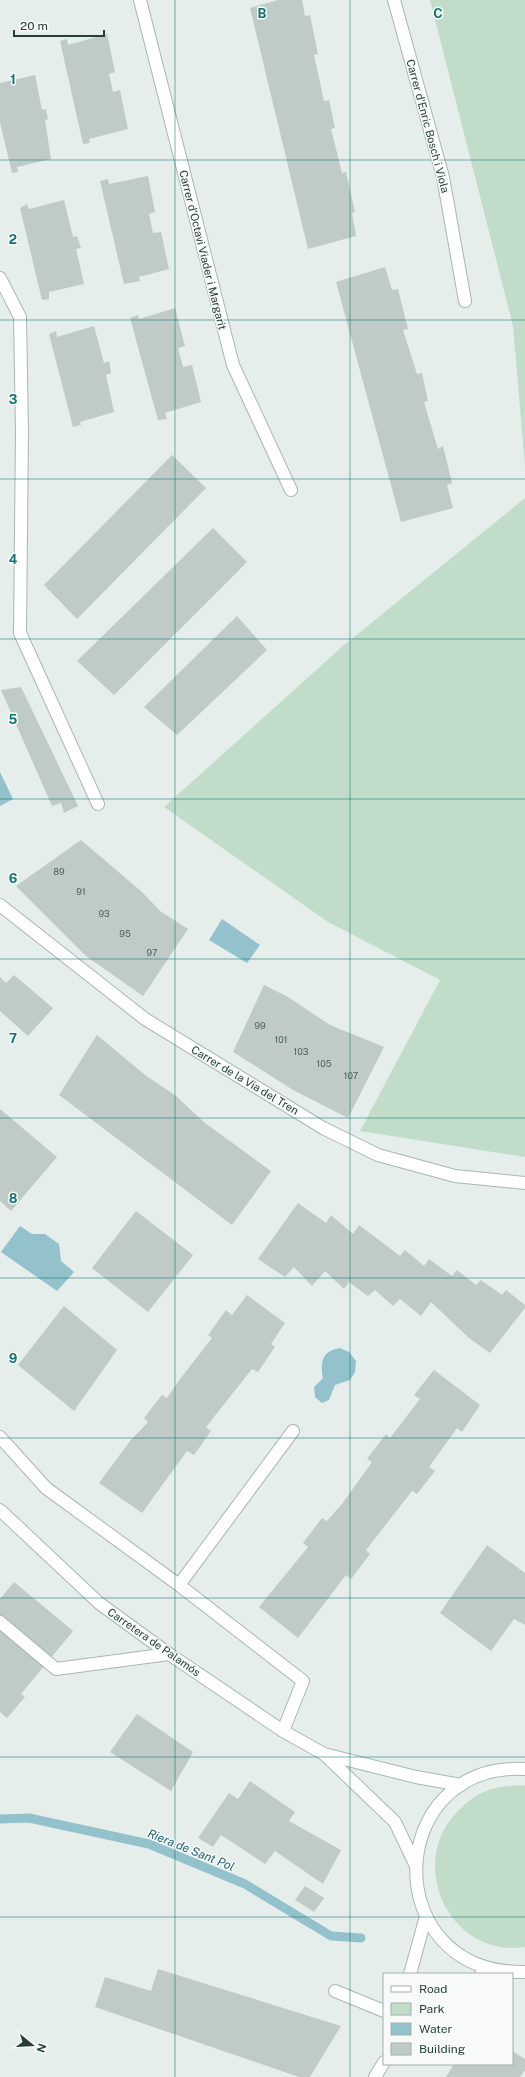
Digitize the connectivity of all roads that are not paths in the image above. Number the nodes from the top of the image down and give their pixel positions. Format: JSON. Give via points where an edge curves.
{"nodes":[{"id":1,"x":140,"y":0,"type":"edge"},
{"id":2,"x":394,"y":0,"type":"edge"},
{"id":3,"x":0,"y":278,"type":"edge"},
{"id":4,"x":465,"y":301,"type":"dead end"},
{"id":5,"x":291,"y":490,"type":"dead end"},
{"id":6,"x":98,"y":804,"type":"dead end"},
{"id":7,"x":0,"y":905,"type":"edge"},
{"id":8,"x":525,"y":1183,"type":"edge"},
{"id":9,"x":293,"y":1431,"type":"dead end"},
{"id":10,"x":0,"y":1437,"type":"edge"},
{"id":11,"x":0,"y":1510,"type":"edge"},
{"id":12,"x":179,"y":1585,"type":"junction"},
{"id":13,"x":0,"y":1622,"type":"edge"},
{"id":14,"x":169,"y":1654,"type":"junction"},
{"id":15,"x":283,"y":1731,"type":"junction"},
{"id":16,"x":324,"y":1754,"type":"junction"},
{"id":17,"x":525,"y":1769,"type":"edge"},
{"id":18,"x":461,"y":1785,"type":"junction"},
{"id":19,"x":415,"y":1864,"type":"junction"},
{"id":20,"x":426,"y":1916,"type":"junction"},
{"id":21,"x":485,"y":1971,"type":"edge"},
{"id":22,"x":525,"y":1972,"type":"edge"},
{"id":23,"x":410,"y":1973,"type":"edge"},
{"id":24,"x":335,"y":1991,"type":"dead end"},
{"id":25,"x":383,"y":2011,"type":"edge"},
{"id":26,"x":383,"y":2064,"type":"edge"},
{"id":27,"x":375,"y":2077,"type":"edge"}],
"edges":[{"from":1,"to":5,"type":"street","name":"Carrer d'Octavi Viader i Margarit","via":[[233,365]]},
{"from":2,"to":4,"type":"street","name":"Carrer d'Enric Bosch i Viola","via":[[443,177]]},
{"from":3,"to":6,"type":"street","via":[[20,317],[20,633]]},
{"from":7,"to":8,"type":"street","name":"Carrer de la Via del Tren","via":[[145,1019],[324,1128],[385,1157],[455,1176]]},
{"from":9,"to":12,"type":"street"},
{"from":10,"to":12,"type":"street","via":[[46,1488]]},
{"from":11,"to":14,"type":"street","name":"Carretera de Palamós","via":[[99,1603]]},
{"from":12,"to":15,"type":"street","via":[[303,1681]]},
{"from":13,"to":14,"type":"street","via":[[56,1669]]},
{"from":14,"to":15,"type":"street","name":"Carretera de Palamós"},
{"from":15,"to":16,"type":"street","name":"Carretera de Palamós"},
{"from":16,"to":18,"type":"street","name":"Carretera de Palamós","via":[[416,1777]]},
{"from":16,"to":19,"type":"street","name":"Carretera de Palamós","via":[[395,1822]]},
{"from":17,"to":18,"type":"street","via":[[495,1771],[477,1776]]},
{"from":18,"to":19,"type":"street","via":[[438,1806],[429,1819],[422,1833]]},
{"from":19,"to":20,"type":"street","via":[[417,1890]]},
{"from":20,"to":21,"type":"street","via":[[447,1945]]},
{"from":20,"to":23,"type":"street"},
{"from":21,"to":22,"type":"street"},
{"from":24,"to":25,"type":"street"},
{"from":26,"to":27,"type":"street"}]}
